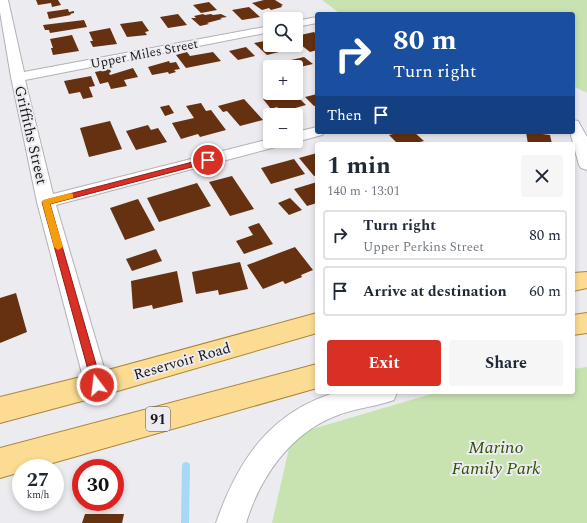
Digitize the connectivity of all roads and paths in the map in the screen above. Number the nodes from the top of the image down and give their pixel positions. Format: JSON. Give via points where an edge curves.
{"nodes":[{"id":1,"x":3,"y":0,"type":"edge"},
{"id":2,"x":315,"y":20,"type":"edge"},
{"id":3,"x":303,"y":23,"type":"edge"},
{"id":4,"x":263,"y":30,"type":"edge"},
{"id":5,"x":18,"y":77,"type":"junction"},
{"id":6,"x":575,"y":127,"type":"edge"},
{"id":7,"x":315,"y":132,"type":"edge"},
{"id":8,"x":303,"y":135,"type":"edge"},
{"id":9,"x":263,"y":146,"type":"edge"},
{"id":10,"x":587,"y":165,"type":"edge"},
{"id":11,"x":46,"y":202,"type":"junction"},
{"id":12,"x":587,"y":280,"type":"edge"},
{"id":13,"x":575,"y":282,"type":"edge"},
{"id":14,"x":587,"y":323,"type":"edge"},
{"id":15,"x":315,"y":324,"type":"edge"},
{"id":16,"x":575,"y":325,"type":"edge"},
{"id":17,"x":315,"y":377,"type":"edge"},
{"id":18,"x":97,"y":385,"type":"junction"},
{"id":19,"x":377,"y":394,"type":"edge"},
{"id":20,"x":0,"y":410,"type":"edge"},
{"id":21,"x":0,"y":463,"type":"edge"},
{"id":22,"x":230,"y":523,"type":"edge"}],
"edges":[{"from":1,"to":5,"type":"street","name":"Griffiths Street"},
{"from":2,"to":3,"type":"street"},
{"from":4,"to":5,"type":"street","name":"Upper Miles Street"},
{"from":5,"to":11,"type":"street","name":"Griffiths Street"},
{"from":6,"to":10,"type":"street"},
{"from":7,"to":8,"type":"street"},
{"from":9,"to":11,"type":"street"},
{"from":11,"to":18,"type":"street","name":"Griffiths Street"},
{"from":12,"to":13,"type":"main road"},
{"from":14,"to":16,"type":"main road"},
{"from":15,"to":18,"type":"main road","name":"Reservoir Road"},
{"from":17,"to":21,"type":"main road","number":"91"},
{"from":18,"to":20,"type":"main road","name":"Reservoir Road"},
{"from":19,"to":22,"type":"street","via":[[332,405],[309,415],[288,430],[272,445],[253,472],[237,502]]}]}
